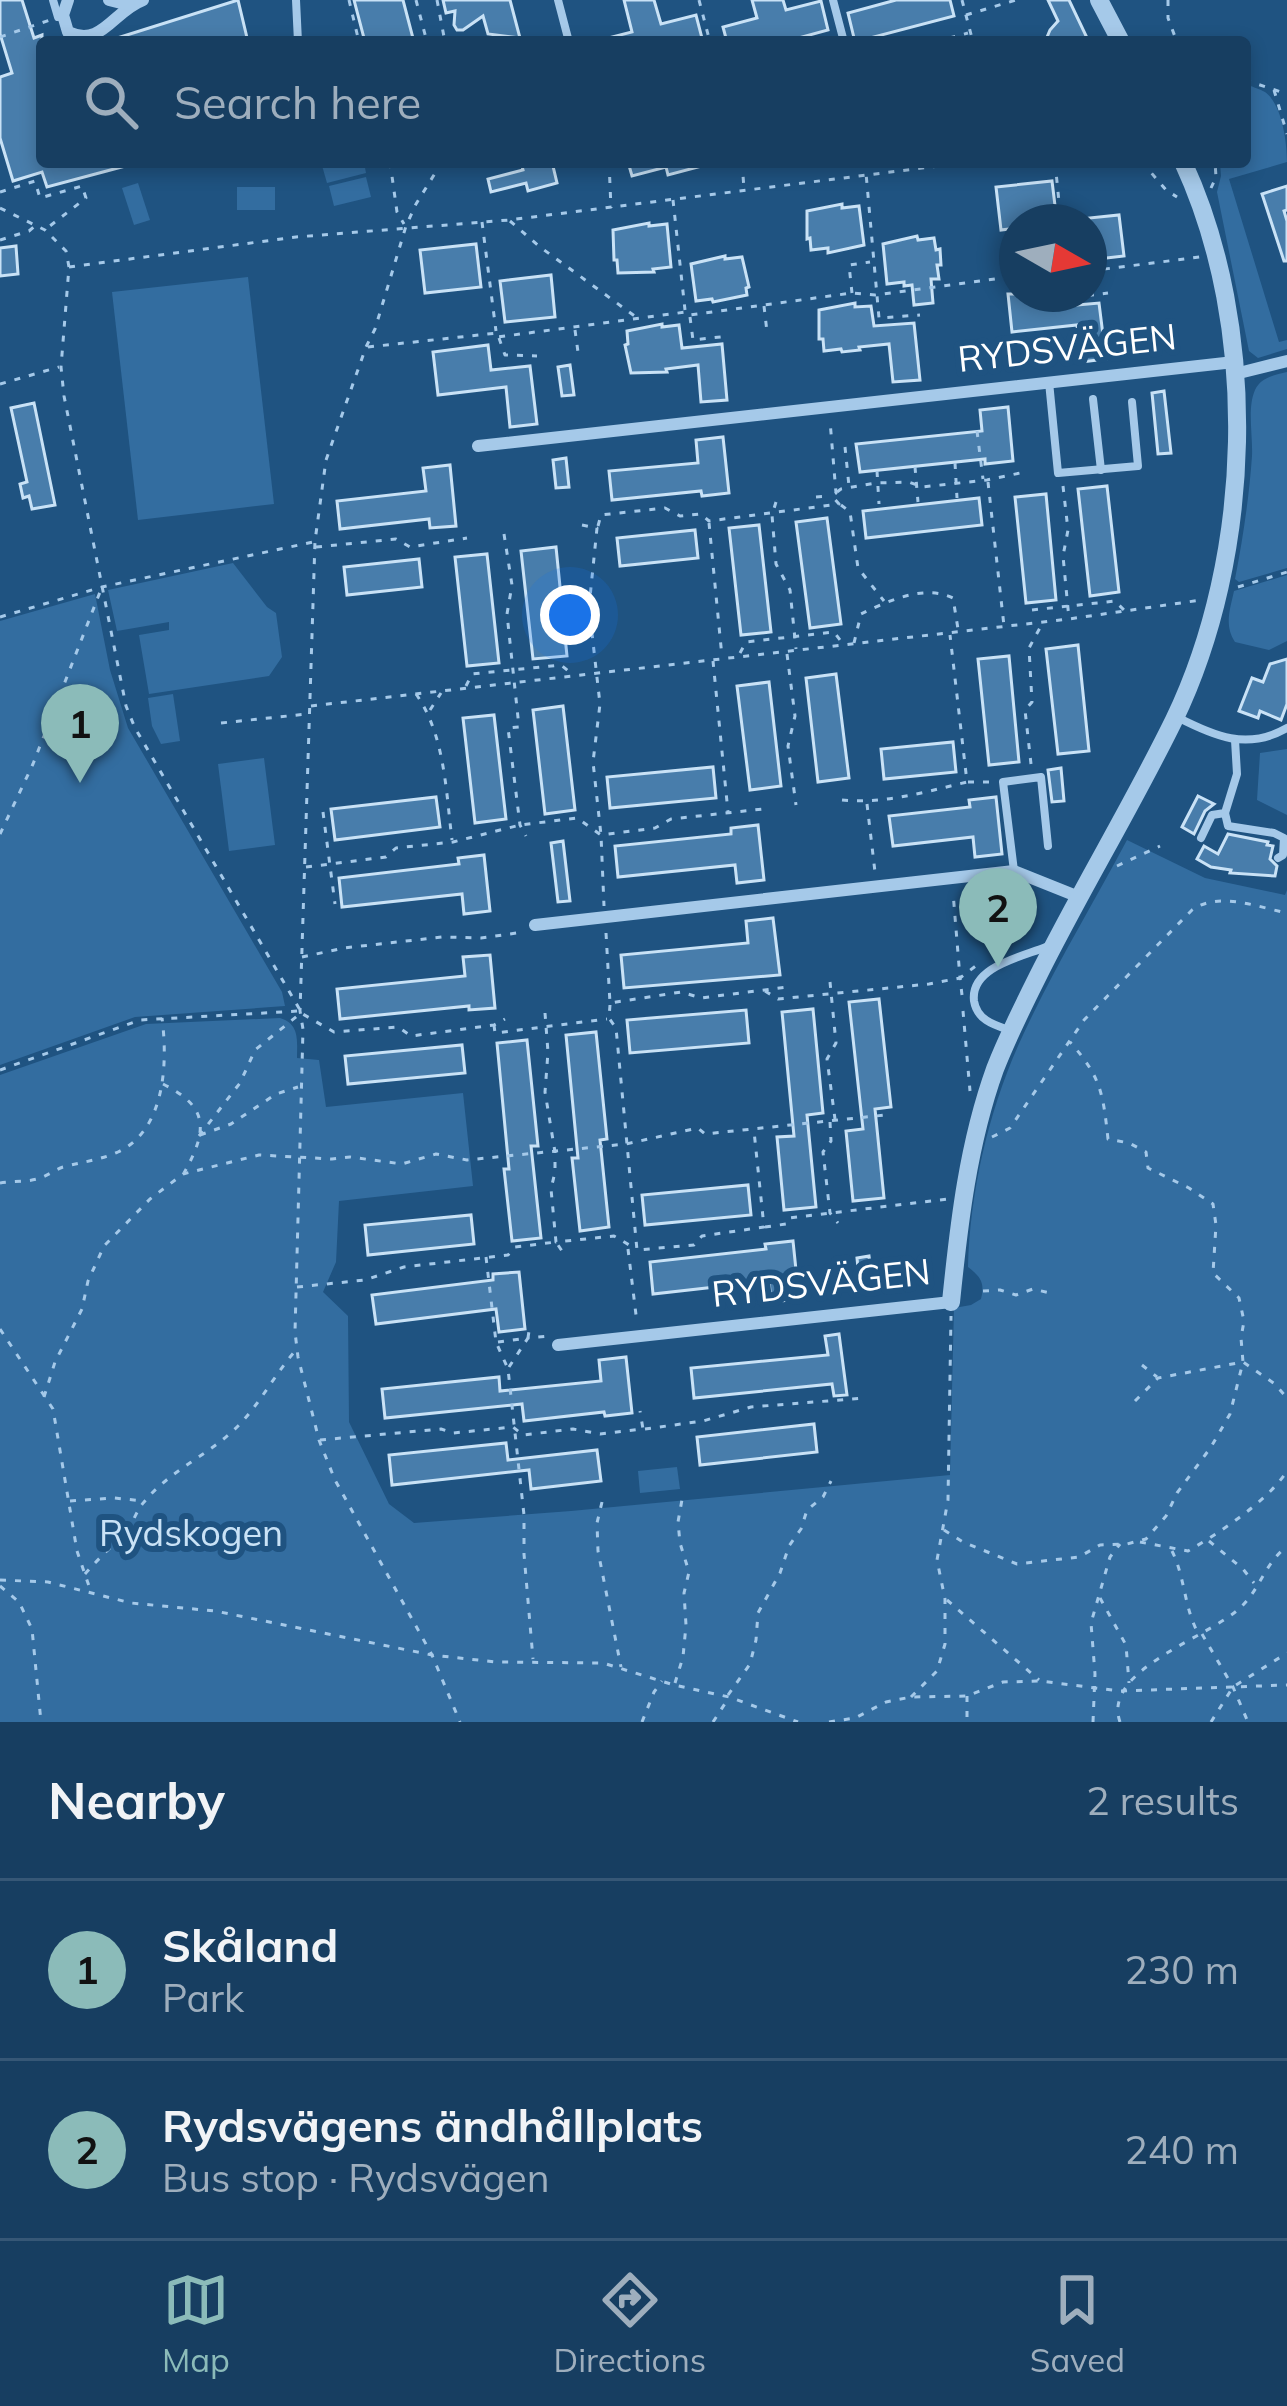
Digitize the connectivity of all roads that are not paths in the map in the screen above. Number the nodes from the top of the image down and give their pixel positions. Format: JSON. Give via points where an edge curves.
{"nodes":[{"id":1,"x":53,"y":0,"type":"edge"},
{"id":2,"x":68,"y":0,"type":"edge"},
{"id":3,"x":110,"y":0,"type":"edge"},
{"id":4,"x":296,"y":0,"type":"edge"},
{"id":5,"x":558,"y":0,"type":"edge"},
{"id":6,"x":833,"y":0,"type":"edge"},
{"id":7,"x":1099,"y":0,"type":"edge"},
{"id":8,"x":136,"y":2,"type":"edge"},
{"id":9,"x":60,"y":16,"type":"junction"},
{"id":10,"x":77,"y":36,"type":"edge"},
{"id":11,"x":91,"y":36,"type":"edge"},
{"id":12,"x":298,"y":36,"type":"edge"},
{"id":13,"x":567,"y":36,"type":"edge"},
{"id":14,"x":842,"y":36,"type":"edge"},
{"id":15,"x":1117,"y":36,"type":"edge"},
{"id":16,"x":1185,"y":168,"type":"edge"},
{"id":17,"x":1287,"y":361,"type":"edge"},
{"id":18,"x":1235,"y":368,"type":"junction"},
{"id":19,"x":1049,"y":381,"type":"junction"},
{"id":20,"x":1093,"y":399,"type":"dead end"},
{"id":21,"x":1132,"y":402,"type":"dead end"},
{"id":22,"x":478,"y":446,"type":"dead end"},
{"id":23,"x":1101,"y":470,"type":"junction"},
{"id":24,"x":1176,"y":716,"type":"junction"},
{"id":25,"x":1287,"y":728,"type":"edge"},
{"id":26,"x":1235,"y":740,"type":"junction"},
{"id":27,"x":1225,"y":813,"type":"junction"},
{"id":28,"x":1201,"y":838,"type":"dead end"},
{"id":29,"x":1048,"y":846,"type":"dead end"},
{"id":30,"x":1278,"y":858,"type":"dead end"},
{"id":31,"x":1013,"y":871,"type":"junction"},
{"id":32,"x":1079,"y":897,"type":"junction"},
{"id":33,"x":536,"y":925,"type":"road end"},
{"id":34,"x":1054,"y":944,"type":"junction"},
{"id":35,"x":1011,"y":1031,"type":"junction"},
{"id":36,"x":951,"y":1302,"type":"joint"},
{"id":37,"x":558,"y":1345,"type":"road end"}],
"edges":[{"from":1,"to":9,"type":"lane"},
{"from":2,"to":9,"type":"street"},
{"from":3,"to":8,"type":"street"},
{"from":4,"to":12,"type":"lane"},
{"from":5,"to":13,"type":"lane"},
{"from":6,"to":14,"type":"lane"},
{"from":7,"to":15,"type":"street"},
{"from":8,"to":11,"type":"street"},
{"from":9,"to":10,"type":"street"},
{"from":16,"to":18,"type":"street","name":"RYDSVÄGEN","via":[[1215,256]]},
{"from":17,"to":18,"type":"street"},
{"from":18,"to":19,"type":"street","name":"RYDSVÄGEN"},
{"from":18,"to":24,"type":"street","name":"RYDSVÄGEN","via":[[1235,489],[1217,594]]},
{"from":19,"to":22,"type":"street","name":"RYDSVÄGEN"},
{"from":19,"to":23,"type":"lane","via":[[1058,473]]},
{"from":20,"to":23,"type":"lane"},
{"from":21,"to":23,"type":"lane","via":[[1138,466]]},
{"from":24,"to":26,"type":"lane"},
{"from":24,"to":32,"type":"street","name":"RYDSVÄGEN"},
{"from":25,"to":26,"type":"lane"},
{"from":26,"to":27,"type":"lane","via":[[1237,774]]},
{"from":27,"to":28,"type":"lane","via":[[1212,815]]},
{"from":27,"to":30,"type":"lane","via":[[1228,826],[1284,838]]},
{"from":29,"to":31,"type":"lane","via":[[1041,777],[1003,782]]},
{"from":31,"to":32,"type":"street"},
{"from":31,"to":33,"type":"street"},
{"from":32,"to":34,"type":"street","name":"RYDSVÄGEN"},
{"from":34,"to":35,"type":"street","name":"RYDSVÄGEN"},
{"from":34,"to":35,"type":"lane","via":[[976,985],[980,1016]]},
{"from":35,"to":36,"type":"street","name":"RYDSVÄGEN","via":[[972,1148]]},
{"from":36,"to":37,"type":"street","name":"RYDSVÄGEN"}]}
